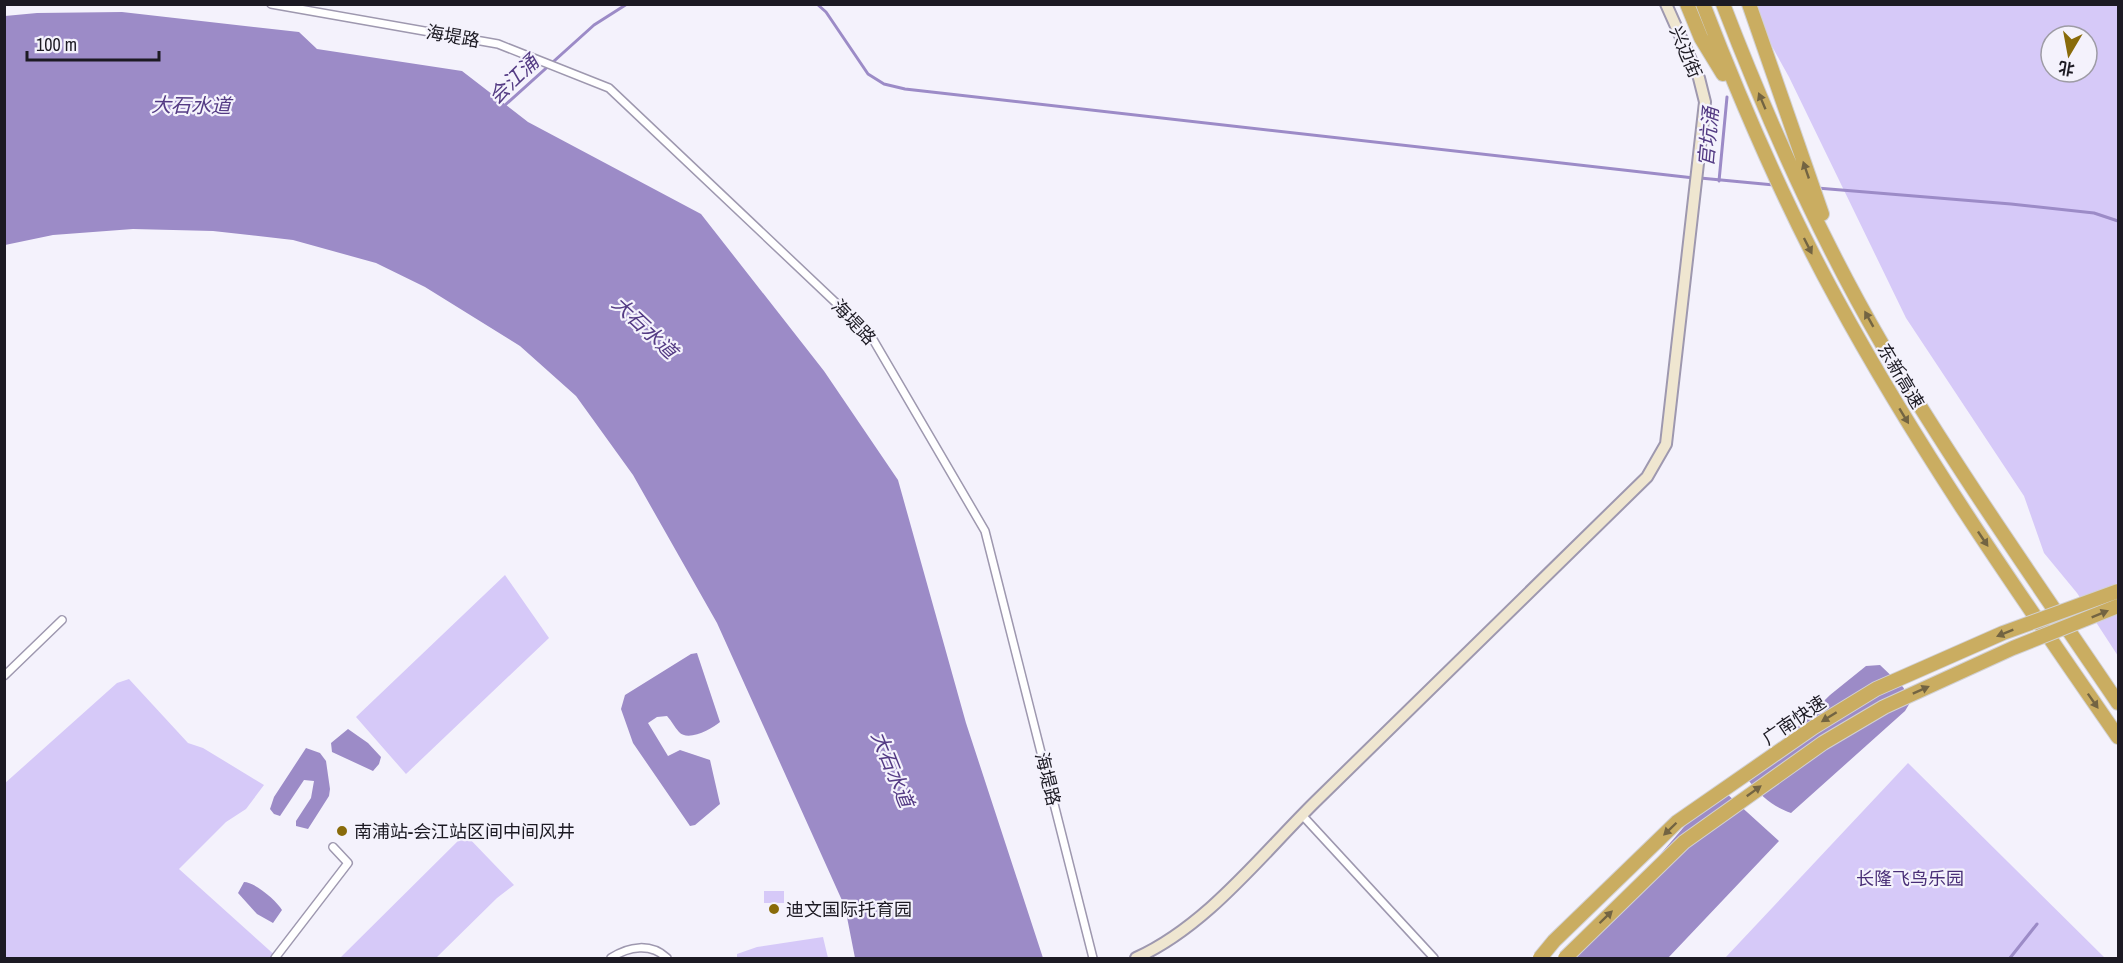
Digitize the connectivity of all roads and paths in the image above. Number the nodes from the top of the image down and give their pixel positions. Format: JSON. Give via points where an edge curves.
{"nodes":[{"id":1,"x":271,"y":4,"type":"edge"},
{"id":2,"x":1666,"y":4,"type":"edge"},
{"id":3,"x":1687,"y":4,"type":"edge"},
{"id":4,"x":1703,"y":4,"type":"edge"},
{"id":5,"x":1723,"y":4,"type":"edge"},
{"id":6,"x":1749,"y":4,"type":"edge"},
{"id":7,"x":1742,"y":105,"type":"junction"},
{"id":8,"x":1839,"y":265,"type":"junction"},
{"id":9,"x":2118,"y":591,"type":"edge"},
{"id":10,"x":2118,"y":606,"type":"edge"},
{"id":11,"x":62,"y":620,"type":"dead end"},
{"id":12,"x":4,"y":676,"type":"edge"},
{"id":13,"x":2118,"y":703,"type":"edge"},
{"id":14,"x":2118,"y":737,"type":"edge"},
{"id":15,"x":1302,"y":815,"type":"junction"},
{"id":16,"x":333,"y":847,"type":"dead end"},
{"id":17,"x":275,"y":958,"type":"edge"},
{"id":18,"x":611,"y":958,"type":"edge"},
{"id":19,"x":667,"y":958,"type":"edge"},
{"id":20,"x":1093,"y":958,"type":"edge"},
{"id":21,"x":1136,"y":958,"type":"edge"},
{"id":22,"x":1434,"y":958,"type":"edge"},
{"id":23,"x":1540,"y":958,"type":"edge"},
{"id":24,"x":1565,"y":958,"type":"edge"}],
"edges":[{"from":1,"to":20,"type":"street","name":"海堤路","via":[[498,44],[609,88],[871,336],[985,531]]},
{"from":2,"to":15,"type":"street","name":"兴边街","via":[[1705,102],[1666,444],[1647,477]]},
{"from":3,"to":7,"type":"highway","via":[[1701,38]]},
{"from":4,"to":7,"type":"highway","name":"东新高速"},
{"from":8,"to":5,"type":"highway","name":"东新高速","one_way":true,"via":[[1793,174]]},
{"from":8,"to":6,"type":"highway","one_way":true},
{"from":7,"to":14,"type":"highway","name":"东新高速","one_way":true,"bridge":true,"via":[[1782,194],[1857,337],[1950,491]]},
{"from":13,"to":8,"type":"highway","name":"东新高速","one_way":true,"bridge":true,"via":[[1965,476],[1882,344]]},
{"from":9,"to":23,"type":"highway","name":"广南快速","one_way":true,"bridge":true,"via":[[2003,633],[1876,689],[1814,727],[1677,822]]},
{"from":24,"to":10,"type":"highway","name":"广南快速","one_way":true,"bridge":true,"via":[[1684,842],[1823,743],[1884,707],[2013,648]]},
{"from":11,"to":12,"type":"street"},
{"from":15,"to":21,"type":"street","name":"兴边街","via":[[1202,918],[1157,949]]},
{"from":15,"to":22,"type":"street"},
{"from":16,"to":17,"type":"street","via":[[348,863]]},
{"from":18,"to":19,"type":"street","via":[[622,951],[642,948],[659,950]]}]}
